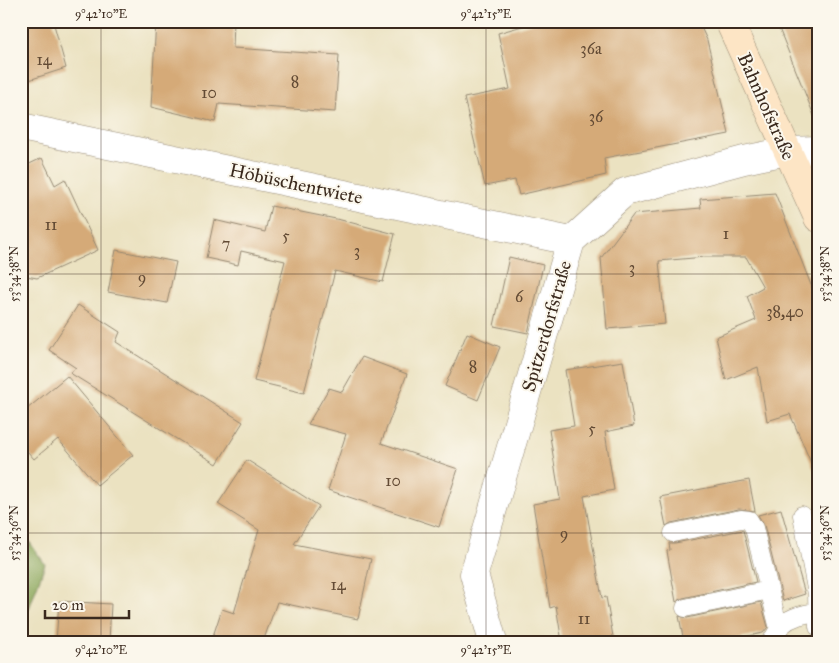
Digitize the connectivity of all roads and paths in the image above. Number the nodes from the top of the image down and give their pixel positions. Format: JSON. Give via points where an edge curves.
{"nodes":[{"id":1,"x":729,"y":21,"type":"edge"},
{"id":2,"x":21,"y":127,"type":"edge"},
{"id":3,"x":818,"y":150,"type":"edge"},
{"id":4,"x":786,"y":151,"type":"junction"},
{"id":5,"x":818,"y":218,"type":"edge"},
{"id":6,"x":571,"y":242,"type":"junction"},
{"id":7,"x":802,"y":515,"type":"dead end"},
{"id":8,"x":673,"y":533,"type":"dead end"},
{"id":9,"x":769,"y":590,"type":"junction"},
{"id":10,"x":685,"y":608,"type":"dead end"},
{"id":11,"x":817,"y":620,"type":"edge"},
{"id":12,"x":774,"y":636,"type":"edge"},
{"id":13,"x":493,"y":642,"type":"edge"}],
"edges":[{"from":1,"to":4,"type":"street","name":"Bahnhofstraße"},
{"from":2,"to":6,"type":"street","name":"Höbüschentwiete"},
{"from":3,"to":4,"type":"street","name":"Spitzerdorfstraße"},
{"from":4,"to":5,"type":"street","name":"Bahnhofstraße"},
{"from":4,"to":6,"type":"street","name":"Spitzerdorfstraße","via":[[625,192]]},
{"from":6,"to":13,"type":"street","name":"Spitzerdorfstraße","via":[[474,574]]},
{"from":7,"to":11,"type":"lane","via":[[817,594]]},
{"from":8,"to":9,"type":"lane","via":[[749,520],[754,528]]},
{"from":9,"to":10,"type":"lane"},
{"from":9,"to":12,"type":"lane"},
{"from":11,"to":12,"type":"lane","via":[[798,616],[788,621]]}]}
